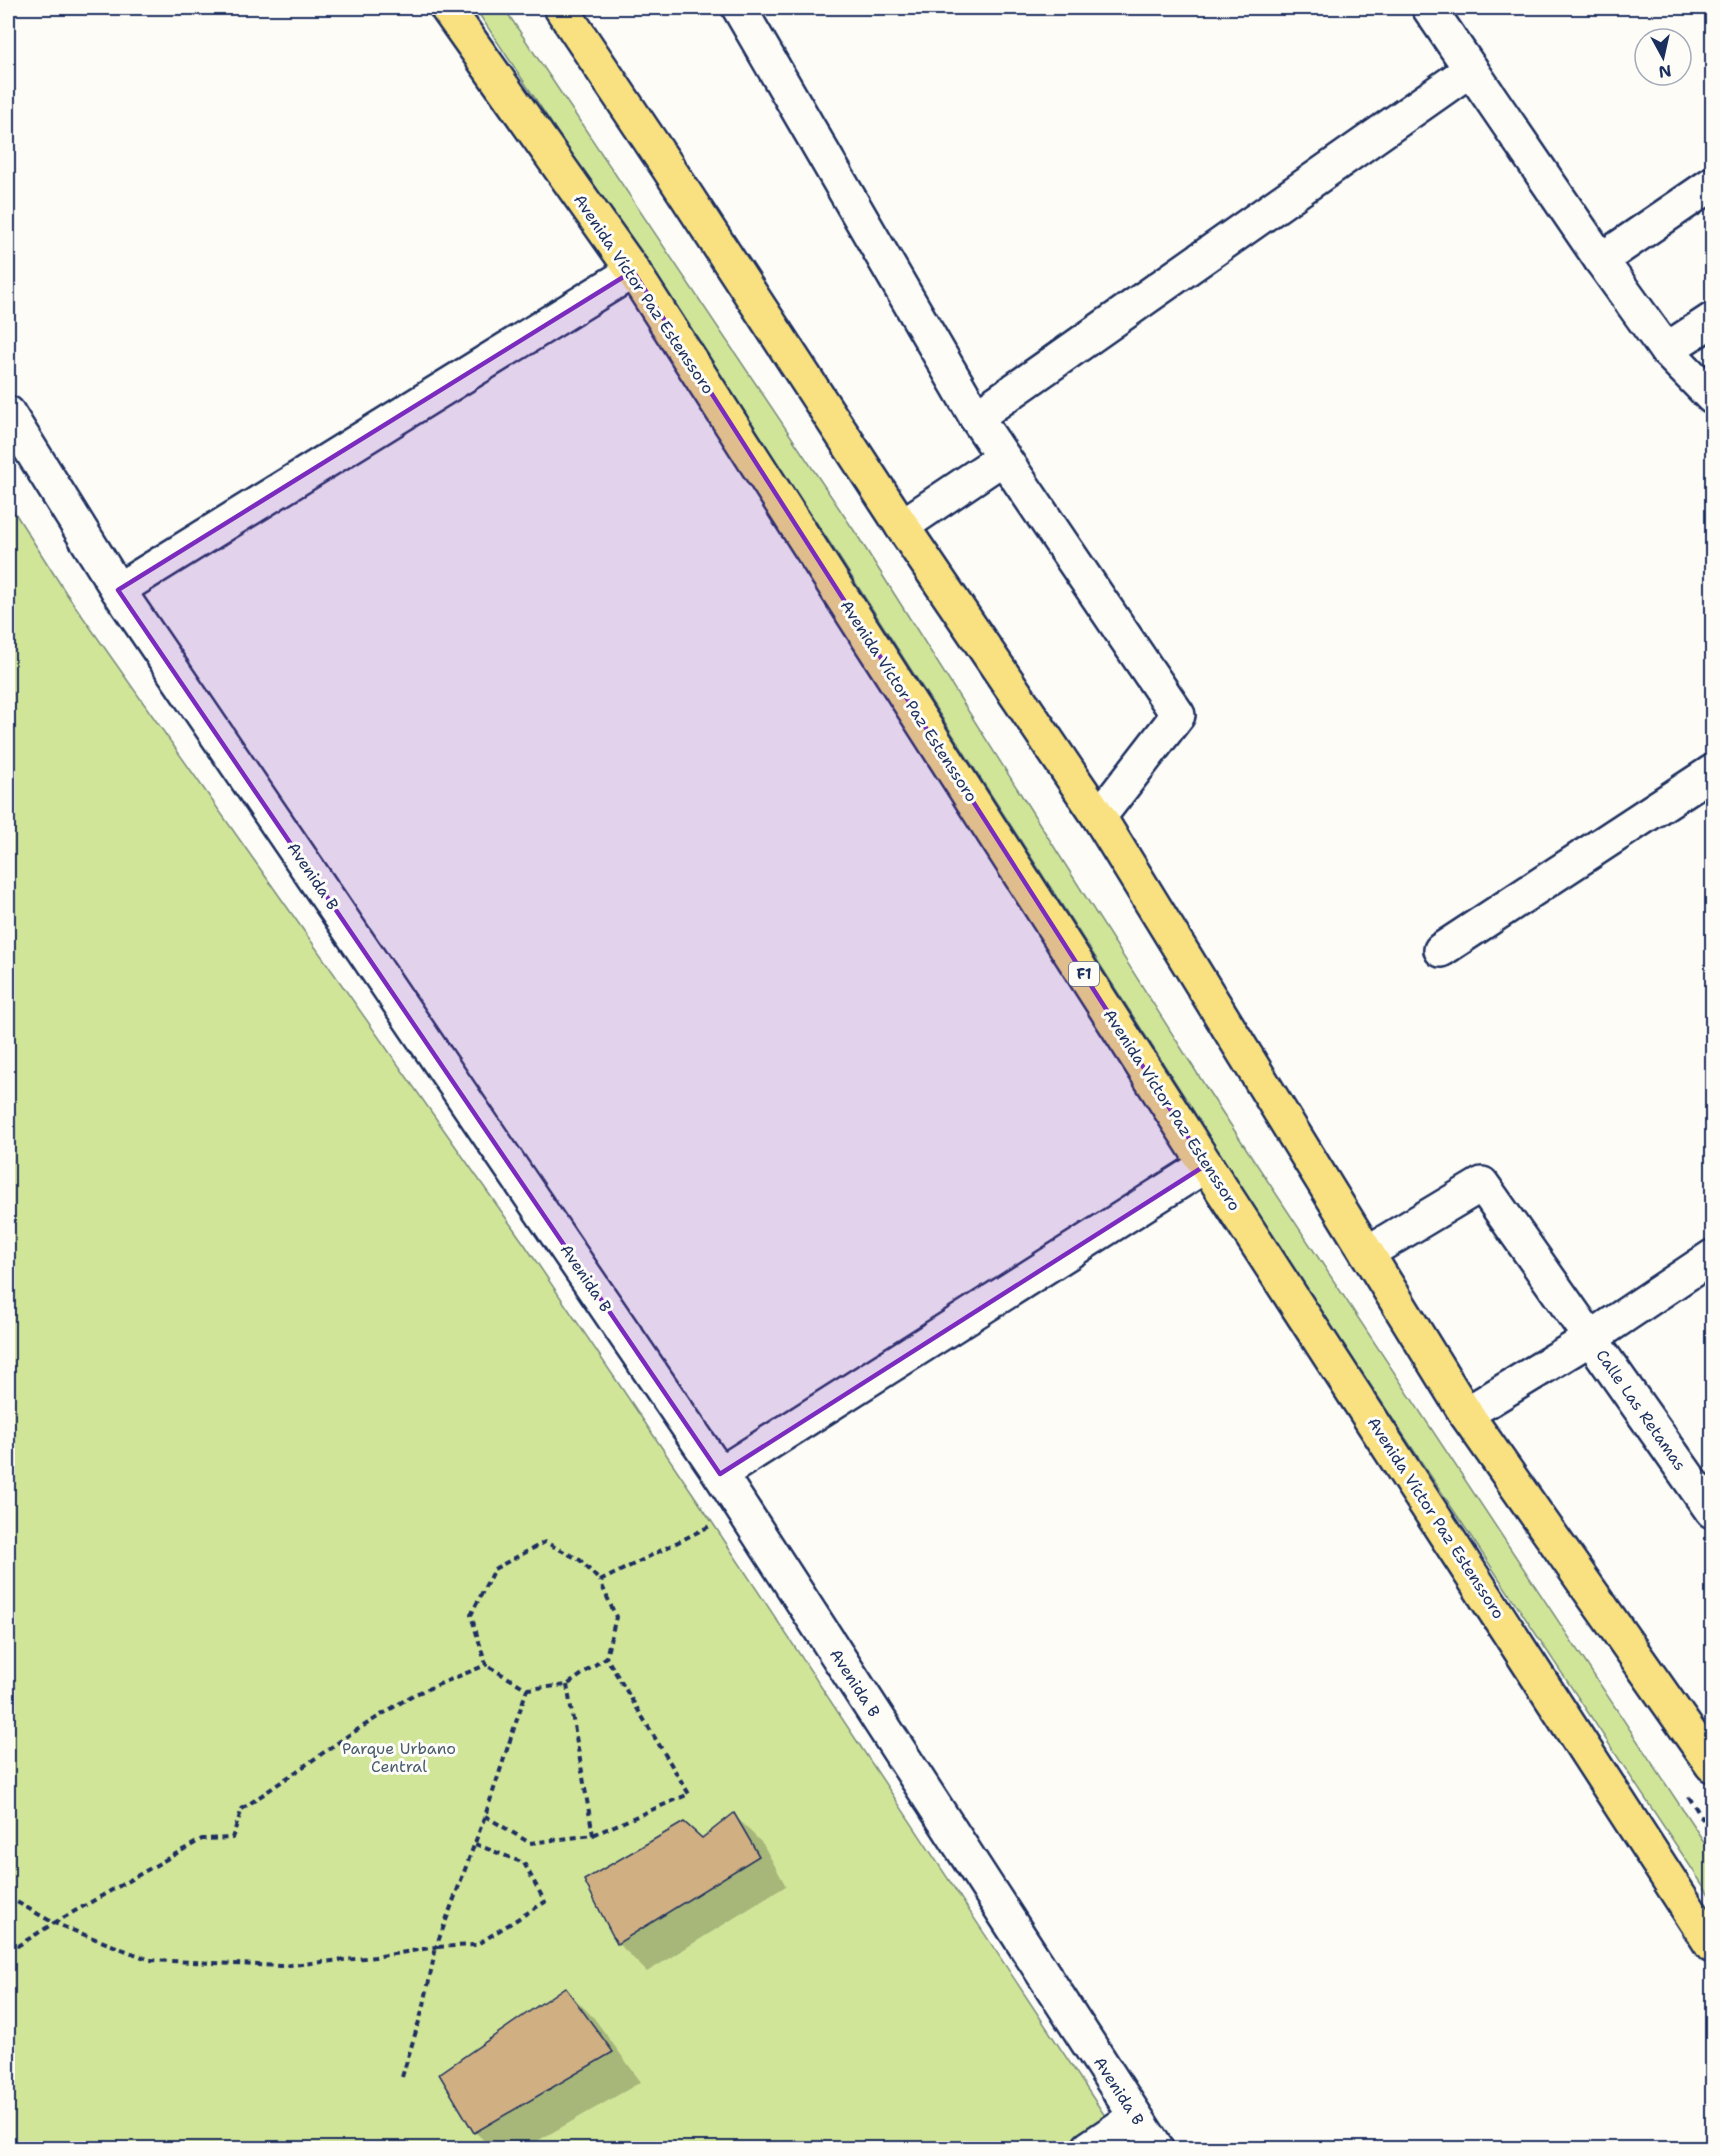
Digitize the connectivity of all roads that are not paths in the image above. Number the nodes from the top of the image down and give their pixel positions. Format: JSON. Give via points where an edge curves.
{"nodes":[{"id":1,"x":447,"y":8,"type":"edge"},
{"id":2,"x":561,"y":8,"type":"edge"},
{"id":3,"x":739,"y":8,"type":"edge"},
{"id":4,"x":1429,"y":8,"type":"edge"},
{"id":5,"x":1471,"y":69,"type":"junction"},
{"id":6,"x":1713,"y":184,"type":"edge"},
{"id":7,"x":1601,"y":260,"type":"junction"},
{"id":8,"x":633,"y":272,"type":"junction"},
{"id":9,"x":1713,"y":320,"type":"edge"},
{"id":10,"x":1666,"y":350,"type":"junction"},
{"id":11,"x":1713,"y":397,"type":"edge"},
{"id":12,"x":8,"y":413,"type":"edge"},
{"id":13,"x":976,"y":417,"type":"junction"},
{"id":14,"x":1003,"y":458,"type":"junction"},
{"id":15,"x":902,"y":526,"type":"junction"},
{"id":16,"x":118,"y":590,"type":"junction"},
{"id":17,"x":1713,"y":772,"type":"edge"},
{"id":18,"x":1099,"y":817,"type":"junction"},
{"id":19,"x":1441,"y":950,"type":"dead end"},
{"id":20,"x":1206,"y":1165,"type":"junction"},
{"id":21,"x":1367,"y":1253,"type":"junction"},
{"id":22,"x":1713,"y":1257,"type":"edge"},
{"id":23,"x":1591,"y":1338,"type":"junction"},
{"id":24,"x":1466,"y":1414,"type":"junction"},
{"id":25,"x":720,"y":1474,"type":"junction"},
{"id":26,"x":1713,"y":1511,"type":"edge"},
{"id":27,"x":1710,"y":1755,"type":"edge"},
{"id":28,"x":1713,"y":1946,"type":"edge"},
{"id":29,"x":1136,"y":2117,"type":"junction"},
{"id":30,"x":1089,"y":2148,"type":"edge"},
{"id":31,"x":1156,"y":2148,"type":"edge"}],
"edges":[{"from":1,"to":8,"type":"highway","name":"Avenida Víctor Paz Estenssoro","number":"F1"},
{"from":2,"to":15,"type":"highway"},
{"from":3,"to":13,"type":"street"},
{"from":4,"to":5,"type":"street"},
{"from":5,"to":7,"type":"street"},
{"from":5,"to":13,"type":"street"},
{"from":6,"to":7,"type":"street"},
{"from":7,"to":10,"type":"street"},
{"from":8,"to":16,"type":"street"},
{"from":8,"to":20,"type":"highway","name":"Avenida Víctor Paz Estenssoro","number":"F1"},
{"from":9,"to":10,"type":"street"},
{"from":10,"to":11,"type":"street"},
{"from":12,"to":16,"type":"street","name":"Avenida B"},
{"from":13,"to":14,"type":"street"},
{"from":14,"to":15,"type":"street"},
{"from":14,"to":18,"type":"street","via":[[1178,715]]},
{"from":15,"to":18,"type":"highway"},
{"from":16,"to":25,"type":"street","name":"Avenida B"},
{"from":17,"to":19,"type":"street"},
{"from":18,"to":21,"type":"highway"},
{"from":20,"to":25,"type":"street"},
{"from":20,"to":28,"type":"highway","name":"Avenida Víctor Paz Estenssoro","number":"F1"},
{"from":21,"to":23,"type":"street","name":"Calle Las Retamas","via":[[1482,1184]]},
{"from":21,"to":24,"type":"highway"},
{"from":22,"to":23,"type":"street"},
{"from":23,"to":24,"type":"street"},
{"from":23,"to":26,"type":"street","name":"Calle Las Retamas"},
{"from":24,"to":27,"type":"highway"},
{"from":25,"to":29,"type":"street","name":"Avenida B"},
{"from":29,"to":30,"type":"street"},
{"from":29,"to":31,"type":"street","name":"Avenida B"}]}
